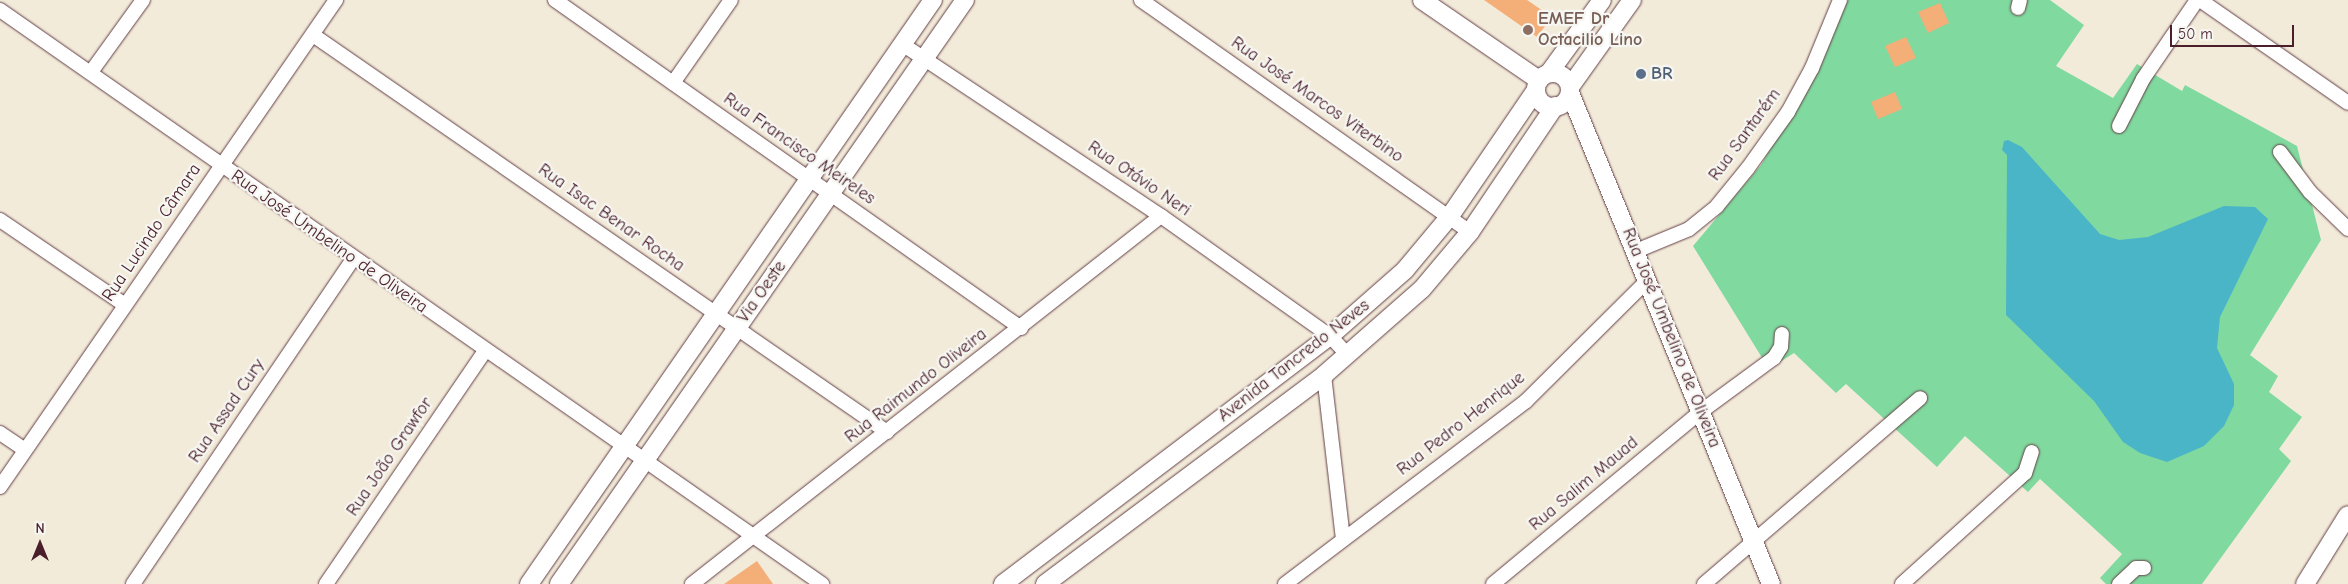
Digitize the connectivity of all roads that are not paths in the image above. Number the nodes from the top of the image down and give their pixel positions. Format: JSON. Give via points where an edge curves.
{"nodes":[{"id":1,"x":143,"y":0,"type":"edge"},
{"id":2,"x":336,"y":0,"type":"edge"},
{"id":3,"x":555,"y":0,"type":"edge"},
{"id":4,"x":731,"y":0,"type":"edge"},
{"id":5,"x":933,"y":0,"type":"edge"},
{"id":6,"x":965,"y":0,"type":"edge"},
{"id":7,"x":1141,"y":0,"type":"edge"},
{"id":8,"x":1422,"y":0,"type":"edge"},
{"id":9,"x":1602,"y":0,"type":"edge"},
{"id":10,"x":1632,"y":0,"type":"edge"},
{"id":11,"x":1840,"y":0,"type":"edge"},
{"id":12,"x":2199,"y":0,"type":"edge"},
{"id":13,"x":0,"y":10,"type":"edge"},
{"id":14,"x":313,"y":36,"type":"junction"},
{"id":15,"x":902,"y":44,"type":"junction"},
{"id":16,"x":924,"y":58,"type":"junction"},
{"id":17,"x":91,"y":72,"type":"junction"},
{"id":18,"x":1542,"y":81,"type":"junction"},
{"id":19,"x":673,"y":83,"type":"junction"},
{"id":20,"x":1570,"y":90,"type":"junction"},
{"id":21,"x":2348,"y":103,"type":"edge"},
{"id":22,"x":1557,"y":106,"type":"junction"},
{"id":23,"x":1583,"y":125,"type":"junction"},
{"id":24,"x":2118,"y":126,"type":"dead end"},
{"id":25,"x":2280,"y":152,"type":"dead end"},
{"id":26,"x":220,"y":166,"type":"junction"},
{"id":27,"x":808,"y":178,"type":"junction"},
{"id":28,"x":831,"y":194,"type":"junction"},
{"id":29,"x":1161,"y":216,"type":"junction"},
{"id":30,"x":1450,"y":216,"type":"junction"},
{"id":31,"x":0,"y":220,"type":"edge"},
{"id":32,"x":2348,"y":229,"type":"edge"},
{"id":33,"x":1470,"y":232,"type":"junction"},
{"id":34,"x":1636,"y":252,"type":"junction"},
{"id":35,"x":353,"y":258,"type":"junction"},
{"id":36,"x":1648,"y":280,"type":"junction"},
{"id":37,"x":125,"y":306,"type":"junction"},
{"id":38,"x":715,"y":312,"type":"junction"},
{"id":39,"x":737,"y":328,"type":"junction"},
{"id":40,"x":1021,"y":328,"type":"junction"},
{"id":41,"x":1782,"y":334,"type":"dead end"},
{"id":42,"x":1330,"y":336,"type":"junction"},
{"id":43,"x":485,"y":351,"type":"junction"},
{"id":44,"x":1348,"y":356,"type":"junction"},
{"id":45,"x":1324,"y":375,"type":"junction"},
{"id":46,"x":1920,"y":398,"type":"dead end"},
{"id":47,"x":1700,"y":413,"type":"junction"},
{"id":48,"x":887,"y":432,"type":"junction"},
{"id":49,"x":0,"y":433,"type":"edge"},
{"id":50,"x":623,"y":446,"type":"junction"},
{"id":51,"x":25,"y":450,"type":"junction"},
{"id":52,"x":2032,"y":452,"type":"dead end"},
{"id":53,"x":644,"y":460,"type":"junction"},
{"id":54,"x":0,"y":487,"type":"edge"},
{"id":55,"x":2348,"y":516,"type":"edge"},
{"id":56,"x":752,"y":536,"type":"junction"},
{"id":57,"x":1343,"y":538,"type":"junction"},
{"id":58,"x":1754,"y":543,"type":"junction"},
{"id":59,"x":2144,"y":568,"type":"dead end"},
{"id":60,"x":133,"y":584,"type":"edge"},
{"id":61,"x":326,"y":584,"type":"edge"},
{"id":62,"x":529,"y":584,"type":"edge"},
{"id":63,"x":559,"y":584,"type":"edge"},
{"id":64,"x":692,"y":584,"type":"edge"},
{"id":65,"x":822,"y":584,"type":"edge"},
{"id":66,"x":1004,"y":584,"type":"edge"},
{"id":67,"x":1044,"y":584,"type":"edge"},
{"id":68,"x":1285,"y":584,"type":"edge"},
{"id":69,"x":1493,"y":584,"type":"edge"},
{"id":70,"x":1704,"y":584,"type":"edge"},
{"id":71,"x":1771,"y":584,"type":"edge"},
{"id":72,"x":1902,"y":584,"type":"edge"},
{"id":73,"x":2119,"y":584,"type":"edge"},
{"id":74,"x":2304,"y":584,"type":"edge"}],
"edges":[{"from":1,"to":17,"type":"street"},
{"from":2,"to":14,"type":"street","name":"Rua Lucindo Câmara"},
{"from":3,"to":19,"type":"street","name":"Rua Francisco Meireles"},
{"from":4,"to":19,"type":"street"},
{"from":5,"to":15,"type":"street","name":"Via Oeste"},
{"from":6,"to":16,"type":"street","name":"Via Oeste"},
{"from":7,"to":30,"type":"street","name":"Rua José Marcos Viterbino"},
{"from":8,"to":18,"type":"street"},
{"from":9,"to":18,"type":"street","name":"Avenida Tancredo Neves"},
{"from":10,"to":20,"type":"street"},
{"from":11,"to":34,"type":"street","name":"Rua Santarém","via":[[1812,68],[1788,112],[1748,168],[1716,206],[1688,229]]},
{"from":12,"to":21,"type":"street"},
{"from":12,"to":24,"type":"street","via":[[2143,79]]},
{"from":13,"to":17,"type":"street","name":"Rua José Umbelino de Oliveira"},
{"from":14,"to":26,"type":"street","name":"Rua Lucindo Câmara"},
{"from":14,"to":38,"type":"street","name":"Rua Isac Benar Rocha"},
{"from":15,"to":16,"type":"street","name":"Rua Otávio Neri"},
{"from":15,"to":27,"type":"street","name":"Via Oeste"},
{"from":16,"to":28,"type":"street","name":"Via Oeste"},
{"from":16,"to":29,"type":"street","name":"Rua Otávio Neri"},
{"from":17,"to":26,"type":"street","name":"Rua José Umbelino de Oliveira"},
{"from":18,"to":20,"type":"street","via":[[1560,74]]},
{"from":18,"to":22,"type":"street","via":[[1544,104]]},
{"from":18,"to":30,"type":"street","name":"Avenida Tancredo Neves"},
{"from":19,"to":27,"type":"street","name":"Rua Francisco Meireles"},
{"from":20,"to":22,"type":"street","via":[[1566,101]]},
{"from":20,"to":23,"type":"street","name":"Rua José Umbelino de Oliveira"},
{"from":22,"to":23,"type":"street"},
{"from":22,"to":33,"type":"street","name":"Avenida Tancredo Neves"},
{"from":23,"to":34,"type":"street","name":"Rua José Umbelino de Oliveira"},
{"from":25,"to":32,"type":"street","via":[[2310,192]]},
{"from":26,"to":35,"type":"street","name":"Rua José Umbelino de Oliveira"},
{"from":26,"to":37,"type":"street","name":"Rua Lucindo Câmara"},
{"from":27,"to":28,"type":"street","name":"Rua Francisco Meireles"},
{"from":27,"to":38,"type":"street","name":"Via Oeste"},
{"from":28,"to":39,"type":"street","name":"Via Oeste"},
{"from":28,"to":40,"type":"street","name":"Rua Francisco Meireles"},
{"from":29,"to":40,"type":"street","name":"Rua Raimundo Oliveira"},
{"from":29,"to":42,"type":"street","name":"Rua Otávio Neri"},
{"from":30,"to":33,"type":"street","name":"Rua José Marcos Viterbino"},
{"from":30,"to":42,"type":"street","name":"Avenida Tancredo Neves","via":[[1404,270]]},
{"from":31,"to":37,"type":"street"},
{"from":33,"to":44,"type":"street","name":"Avenida Tancredo Neves","via":[[1422,289]]},
{"from":34,"to":36,"type":"street","name":"Rua José Umbelino de Oliveira"},
{"from":35,"to":43,"type":"street","name":"Rua José Umbelino de Oliveira"},
{"from":35,"to":60,"type":"street","name":"Rua Assad Cury"},
{"from":36,"to":47,"type":"street","name":"Rua José Umbelino de Oliveira"},
{"from":36,"to":57,"type":"street","name":"Rua Pedro Henrique","via":[[1526,401]]},
{"from":37,"to":51,"type":"street","name":"Rua Lucindo Câmara"},
{"from":38,"to":39,"type":"street","name":"Rua Isac Benar Rocha"},
{"from":38,"to":50,"type":"street","name":"Via Oeste"},
{"from":39,"to":48,"type":"street","name":"Rua Isac Benar Rocha"},
{"from":39,"to":53,"type":"street","name":"Via Oeste"},
{"from":40,"to":48,"type":"street","name":"Rua Raimundo Oliveira"},
{"from":41,"to":47,"type":"street","name":"Rua Salim Mauad","via":[[1781,347],[1774,358]]},
{"from":42,"to":44,"type":"street","name":"Rua Otávio Neri"},
{"from":42,"to":66,"type":"street","name":"Avenida Tancredo Neves"},
{"from":43,"to":50,"type":"street","name":"Rua José Umbelino de Oliveira"},
{"from":43,"to":61,"type":"street","name":"Rua João Grawfor"},
{"from":44,"to":45,"type":"street","name":"Avenida Tancredo Neves"},
{"from":45,"to":57,"type":"street"},
{"from":45,"to":67,"type":"street","name":"Avenida Tancredo Neves"},
{"from":46,"to":58,"type":"street"},
{"from":47,"to":58,"type":"street","name":"Rua José Umbelino de Oliveira"},
{"from":47,"to":69,"type":"street","name":"Rua Salim Mauad"},
{"from":48,"to":56,"type":"street","name":"Rua Raimundo Oliveira"},
{"from":49,"to":51,"type":"street"},
{"from":50,"to":53,"type":"street","name":"Rua José Umbelino de Oliveira"},
{"from":50,"to":62,"type":"street","name":"Via Oeste"},
{"from":51,"to":54,"type":"street","name":"Rua Lucindo Câmara"},
{"from":52,"to":72,"type":"street","via":[[2025,473]]},
{"from":53,"to":56,"type":"street","name":"Rua José Umbelino de Oliveira"},
{"from":53,"to":63,"type":"street","name":"Via Oeste"},
{"from":55,"to":74,"type":"street"},
{"from":56,"to":64,"type":"street","name":"Rua Raimundo Oliveira"},
{"from":56,"to":65,"type":"street","name":"Rua José Umbelino de Oliveira"},
{"from":57,"to":68,"type":"street","name":"Rua Pedro Henrique"},
{"from":58,"to":70,"type":"street"},
{"from":58,"to":71,"type":"street","name":"Rua José Umbelino de Oliveira"},
{"from":59,"to":73,"type":"street","via":[[2136,568]]}]}
